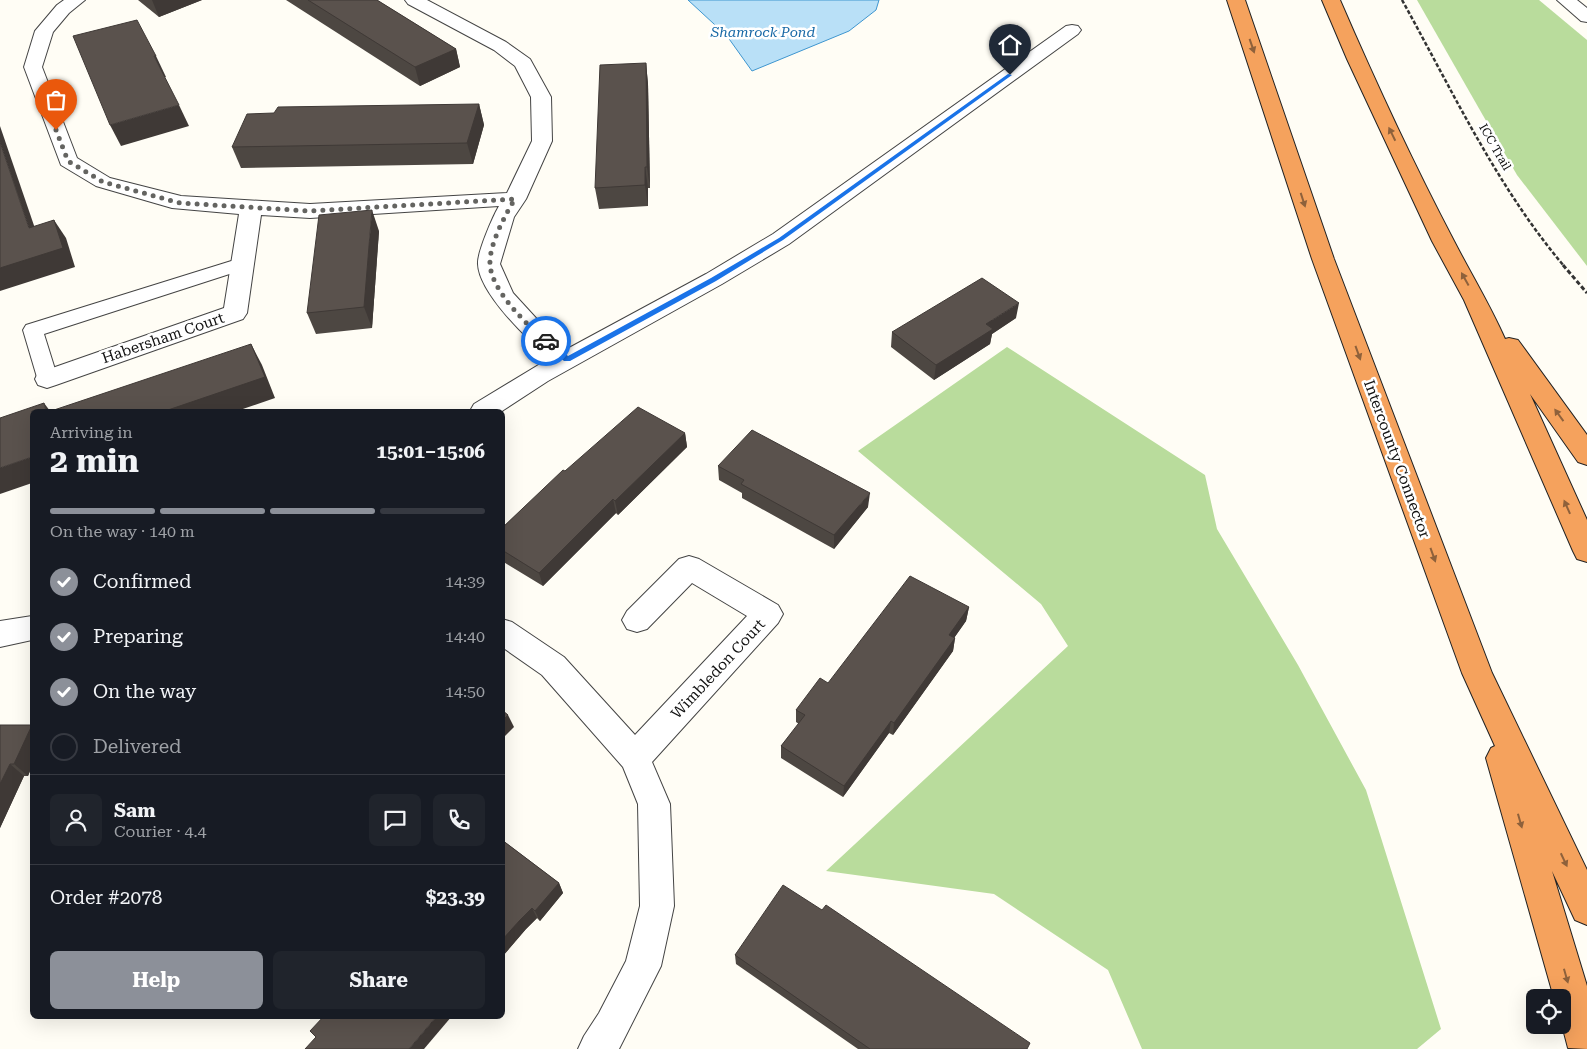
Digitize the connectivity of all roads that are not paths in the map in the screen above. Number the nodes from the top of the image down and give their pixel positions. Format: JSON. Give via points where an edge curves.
{"nodes":[{"id":1,"x":76,"y":0,"type":"edge"},
{"id":2,"x":414,"y":0,"type":"edge"},
{"id":3,"x":1236,"y":0,"type":"edge"},
{"id":4,"x":1331,"y":0,"type":"edge"},
{"id":5,"x":1566,"y":0,"type":"edge"},
{"id":6,"x":1587,"y":18,"type":"edge"},
{"id":7,"x":1072,"y":30,"type":"dead end"},
{"id":8,"x":515,"y":199,"type":"junction"},
{"id":9,"x":251,"y":208,"type":"junction"},
{"id":10,"x":242,"y":264,"type":"junction"},
{"id":11,"x":1476,"y":300,"type":"junction"},
{"id":12,"x":567,"y":360,"type":"junction"},
{"id":13,"x":47,"y":379,"type":"joint"},
{"id":14,"x":486,"y":409,"type":"edge"},
{"id":15,"x":1587,"y":455,"type":"edge"},
{"id":16,"x":1587,"y":551,"type":"edge"},
{"id":17,"x":637,"y":620,"type":"dead end"},
{"id":18,"x":30,"y":628,"type":"edge"},
{"id":19,"x":505,"y":633,"type":"edge"},
{"id":20,"x":0,"y":634,"type":"edge"},
{"id":21,"x":1477,"y":673,"type":"junction"},
{"id":22,"x":635,"y":758,"type":"junction"},
{"id":23,"x":1587,"y":908,"type":"edge"},
{"id":24,"x":1587,"y":1048,"type":"edge"},
{"id":25,"x":597,"y":1049,"type":"edge"}],
"edges":[{"from":1,"to":9,"type":"street","via":[[63,9],[44,31],[33,67],[68,161],[103,182],[180,203]]},
{"from":2,"to":8,"type":"street","via":[[500,46],[523,64],[541,97],[542,141]]},
{"from":3,"to":21,"type":"highway","name":"Intercounty Connector","one_way":true,"via":[[1323,259]]},
{"from":11,"to":4,"type":"highway","one_way":true,"via":[[1443,241],[1356,60]]},
{"from":5,"to":6,"type":"street"},
{"from":7,"to":12,"type":"street","via":[[781,239]]},
{"from":8,"to":9,"type":"street","via":[[310,211]]},
{"from":8,"to":12,"type":"street","via":[[503,217],[494,244],[490,264],[492,271],[504,298],[538,335]]},
{"from":9,"to":10,"type":"street","name":"Habersham Court"},
{"from":10,"to":13,"type":"street","name":"Habersham Court","via":[[235,313]]},
{"from":10,"to":13,"type":"lane","via":[[33,330]]},
{"from":15,"to":11,"type":"highway","one_way":true},
{"from":16,"to":11,"type":"highway","one_way":true},
{"from":12,"to":14,"type":"street"},
{"from":17,"to":22,"type":"street","name":"Wimbledon Court","via":[[689,566],[768,614]]},
{"from":18,"to":20,"type":"street"},
{"from":19,"to":22,"type":"street","via":[[553,666]]},
{"from":21,"to":23,"type":"highway","name":"Intercounty Connector","one_way":true},
{"from":21,"to":24,"type":"highway","one_way":true},
{"from":22,"to":25,"type":"street","via":[[654,804],[657,906],[643,966]]}]}
